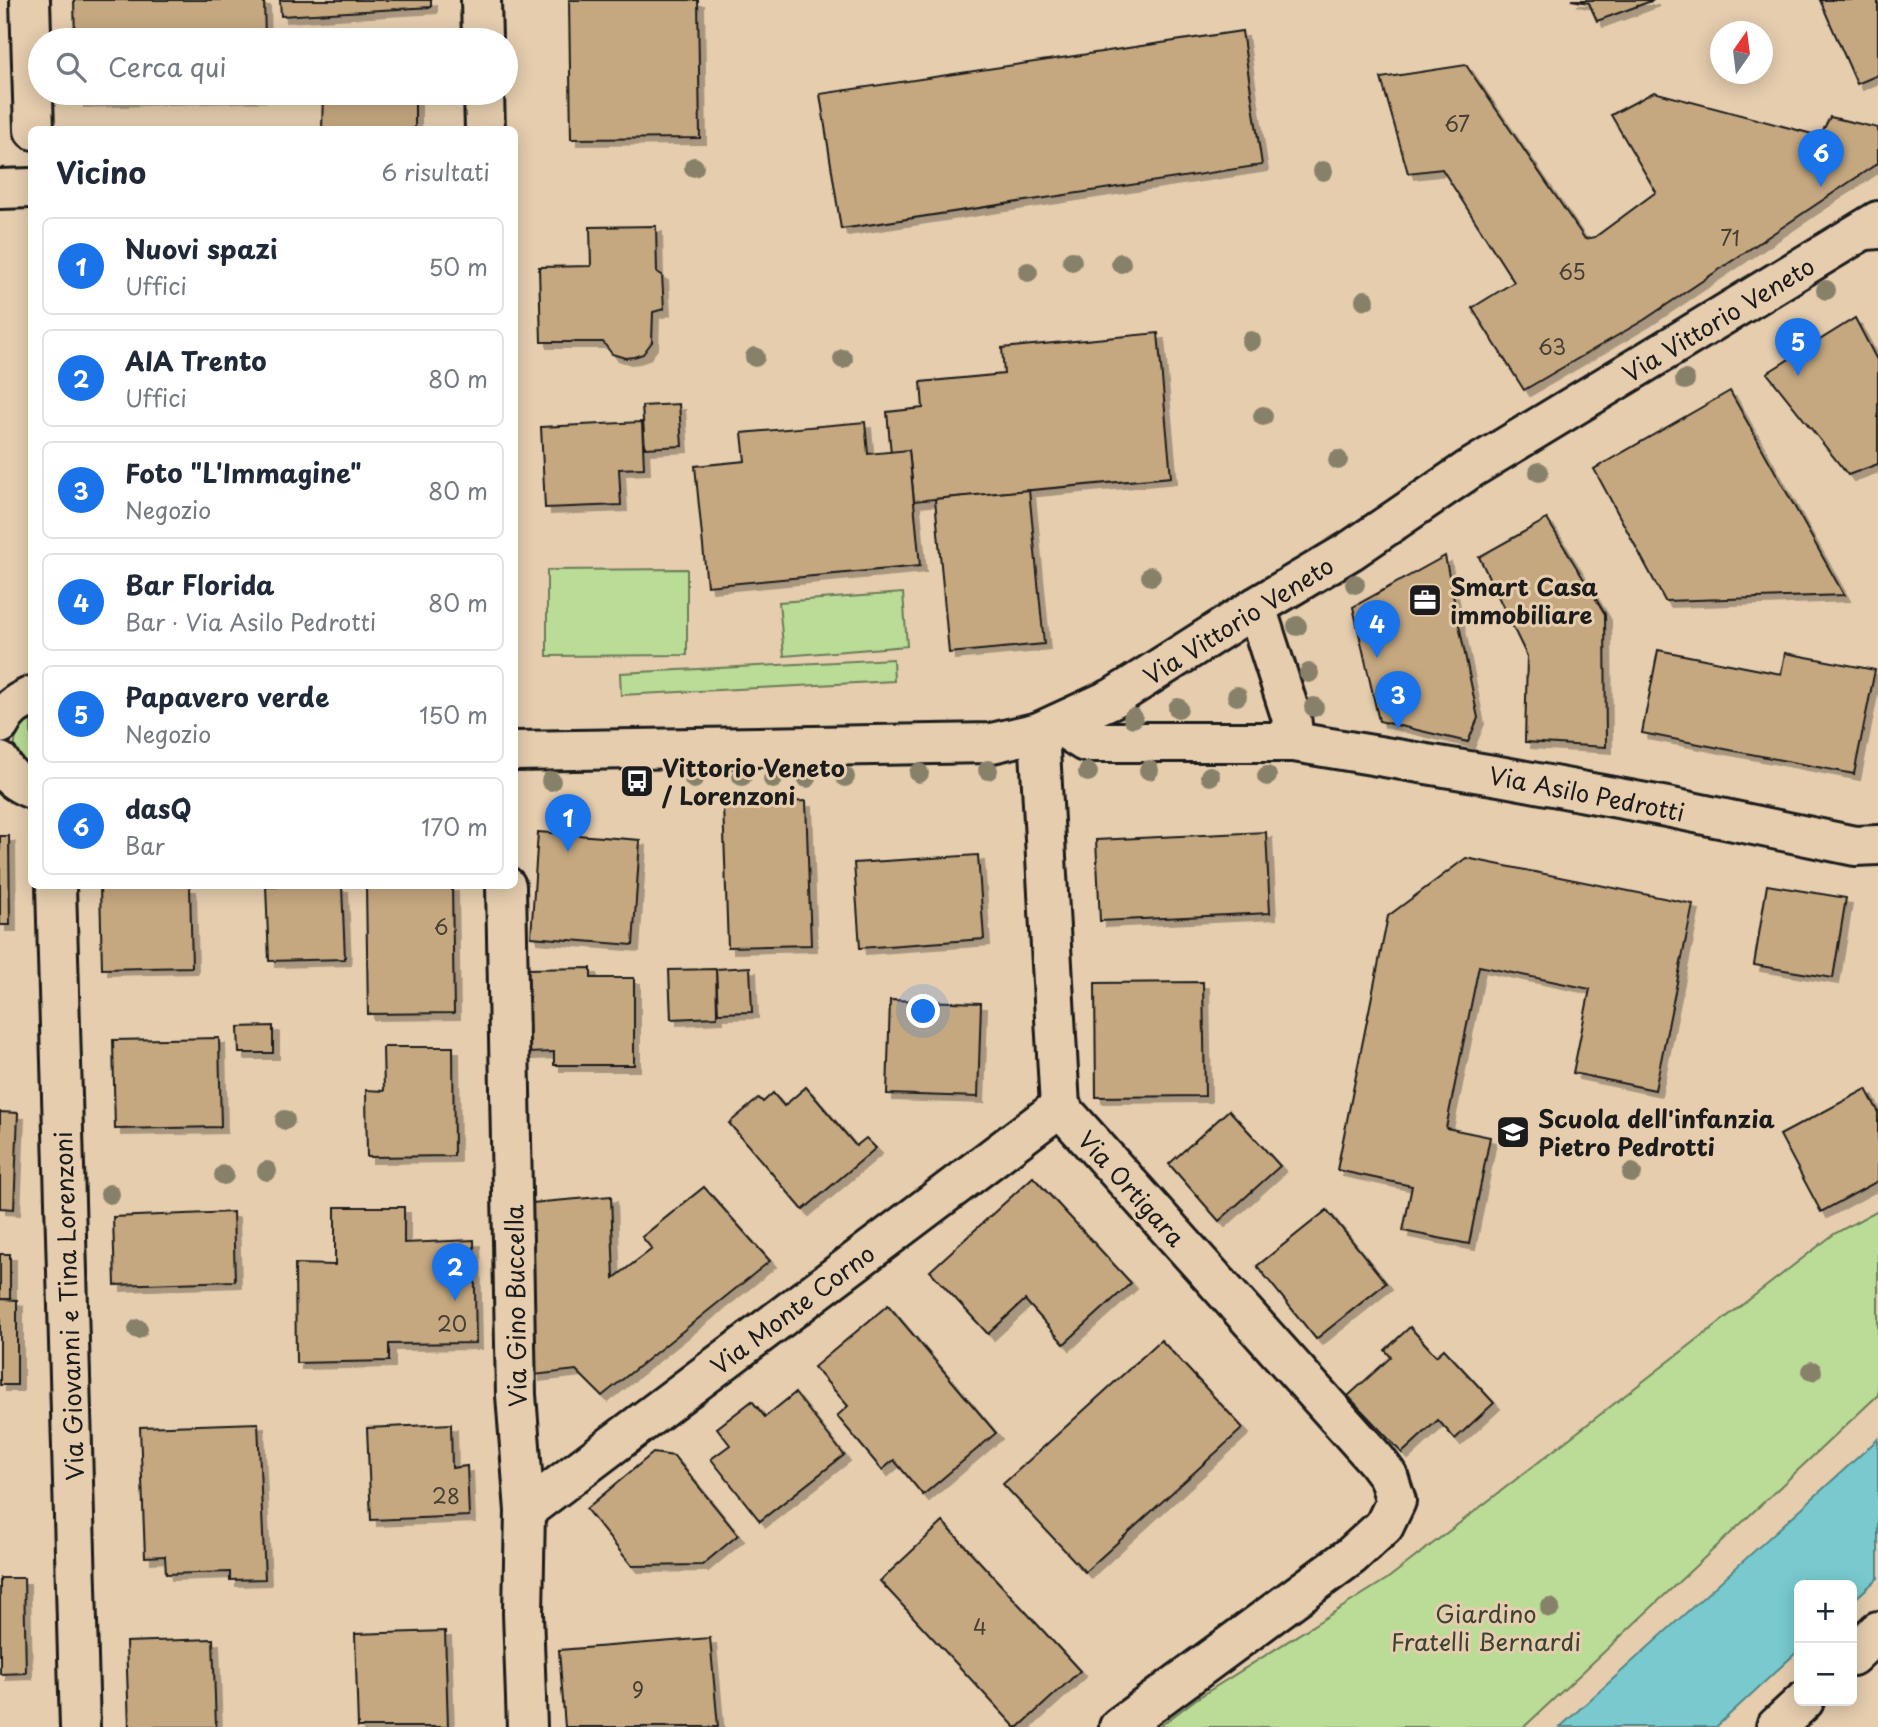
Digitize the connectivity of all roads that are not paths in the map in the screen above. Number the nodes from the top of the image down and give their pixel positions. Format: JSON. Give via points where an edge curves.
{"nodes":[{"id":1,"x":30,"y":0,"type":"edge"},
{"id":2,"x":481,"y":0,"type":"edge"},
{"id":3,"x":31,"y":28,"type":"edge"},
{"id":4,"x":482,"y":28,"type":"edge"},
{"id":5,"x":33,"y":105,"type":"edge"},
{"id":6,"x":484,"y":105,"type":"edge"},
{"id":7,"x":34,"y":126,"type":"edge"},
{"id":8,"x":485,"y":126,"type":"edge"},
{"id":9,"x":28,"y":188,"type":"edge"},
{"id":10,"x":0,"y":189,"type":"edge"},
{"id":11,"x":1874,"y":227,"type":"edge"},
{"id":12,"x":1256,"y":607,"type":"junction"},
{"id":13,"x":28,"y":698,"type":"edge"},
{"id":14,"x":0,"y":724,"type":"edge"},
{"id":15,"x":1048,"y":728,"type":"junction"},
{"id":16,"x":1294,"y":742,"type":"junction"},
{"id":17,"x":518,"y":751,"type":"edge"},
{"id":18,"x":0,"y":762,"type":"edge"},
{"id":19,"x":28,"y":788,"type":"edge"},
{"id":20,"x":1878,"y":845,"type":"edge"},
{"id":21,"x":56,"y":889,"type":"edge"},
{"id":22,"x":506,"y":889,"type":"edge"},
{"id":23,"x":1060,"y":1107,"type":"junction"},
{"id":24,"x":525,"y":1511,"type":"junction"},
{"id":25,"x":1878,"y":1632,"type":"edge"},
{"id":26,"x":1857,"y":1651,"type":"edge"},
{"id":27,"x":1799,"y":1706,"type":"edge"},
{"id":28,"x":80,"y":1727,"type":"edge"},
{"id":29,"x":527,"y":1727,"type":"edge"},
{"id":30,"x":1119,"y":1727,"type":"edge"},
{"id":31,"x":1776,"y":1727,"type":"edge"}],
"edges":[{"from":1,"to":3,"type":"street"},
{"from":2,"to":4,"type":"street"},
{"from":5,"to":7,"type":"street"},
{"from":6,"to":8,"type":"street"},
{"from":9,"to":10,"type":"street"},
{"from":11,"to":12,"type":"street","name":"Via Vittorio Veneto","via":[[1470,470],[1350,551]]},
{"from":12,"to":15,"type":"street","name":"Via Vittorio Veneto","via":[[1113,698]]},
{"from":12,"to":16,"type":"street","via":[[1291,716]]},
{"from":13,"to":14,"type":"street","via":[[5,714]]},
{"from":15,"to":16,"type":"street","name":"Via Asilo Pedrotti","via":[[1085,743]]},
{"from":15,"to":17,"type":"street","name":"Via Vittorio Veneto","via":[[992,743]]},
{"from":15,"to":23,"type":"street","name":"Via Ortigara"},
{"from":16,"to":20,"type":"street","name":"Via Asilo Pedrotti","via":[[1538,783],[1856,846]]},
{"from":18,"to":19,"type":"street","via":[[7,775]]},
{"from":21,"to":28,"type":"street","name":"Via Giovanni e Tina Lorenzoni"},
{"from":22,"to":24,"type":"street","name":"Via Gino Buccella","via":[[516,1395]]},
{"from":23,"to":24,"type":"street","name":"Via Monte Corno"},
{"from":23,"to":30,"type":"street","name":"Via Ortigara","via":[[1366,1449],[1388,1476],[1396,1501],[1384,1526],[1351,1556]]},
{"from":24,"to":29,"type":"street","name":"Via Gino Buccella"},
{"from":25,"to":26,"type":"street"},
{"from":27,"to":31,"type":"street"}]}
